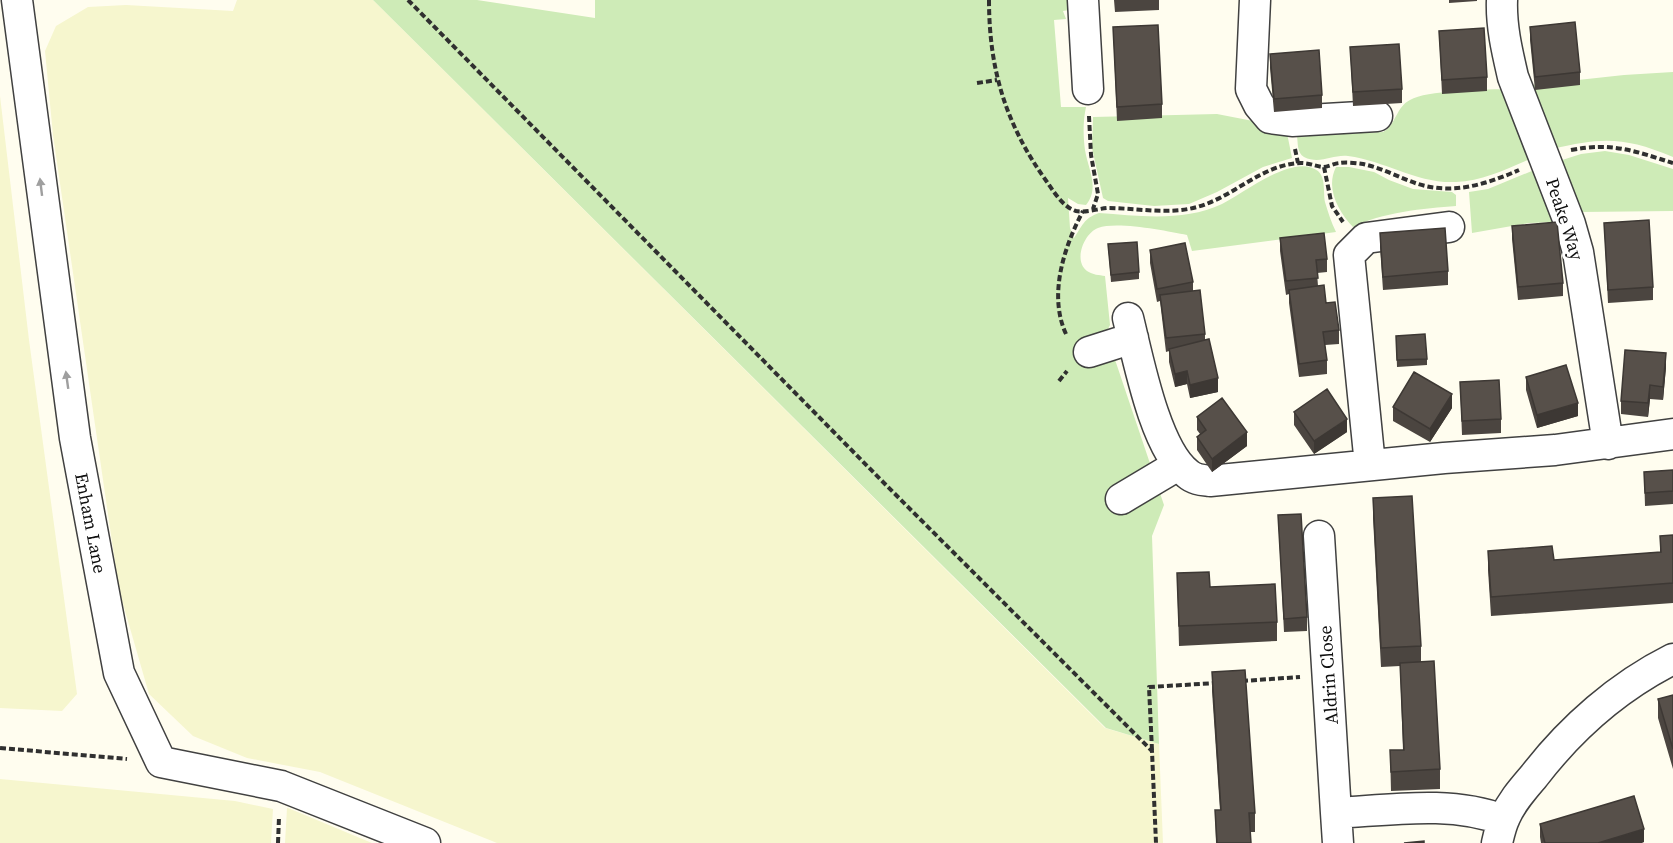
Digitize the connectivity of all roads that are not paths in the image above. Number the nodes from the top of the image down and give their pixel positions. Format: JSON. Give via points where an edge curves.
{"nodes":[{"id":1,"x":17,"y":0,"type":"edge"},
{"id":2,"x":1083,"y":0,"type":"edge"},
{"id":3,"x":1255,"y":0,"type":"edge"},
{"id":4,"x":1502,"y":0,"type":"edge"},
{"id":5,"x":1088,"y":89,"type":"road end"},
{"id":6,"x":1377,"y":116,"type":"dead end"},
{"id":7,"x":1449,"y":227,"type":"dead end"},
{"id":8,"x":1078,"y":344,"type":"road end"},
{"id":9,"x":1673,"y":434,"type":"edge"},
{"id":10,"x":1608,"y":444,"type":"junction"},
{"id":11,"x":1178,"y":465,"type":"junction"},
{"id":12,"x":1370,"y":465,"type":"junction"},
{"id":13,"x":1121,"y":500,"type":"dead end"},
{"id":14,"x":1319,"y":536,"type":"dead end"},
{"id":15,"x":1673,"y":659,"type":"edge"},
{"id":16,"x":1336,"y":813,"type":"junction"},
{"id":17,"x":1500,"y":832,"type":"edge"},
{"id":18,"x":425,"y":843,"type":"edge"},
{"id":19,"x":1338,"y":843,"type":"edge"}],
"edges":[{"from":18,"to":1,"type":"street","name":"Enham Lane","one_way":true,"via":[[281,786],[161,762],[119,673],[75,438]]},
{"from":2,"to":5,"type":"street"},
{"from":3,"to":6,"type":"street","via":[[1251,89],[1270,118],[1292,121]]},
{"from":4,"to":10,"type":"street","name":"Peake Way","via":[[1506,51],[1513,76],[1578,252]]},
{"from":7,"to":12,"type":"street","via":[[1366,238],[1349,255]]},
{"from":8,"to":11,"type":"street","via":[[1130,328],[1154,414]]},
{"from":9,"to":10,"type":"street"},
{"from":10,"to":12,"type":"street"},
{"from":11,"to":12,"type":"street","via":[[1197,480],[1210,481]]},
{"from":11,"to":13,"type":"street"},
{"from":14,"to":16,"type":"street","name":"Aldrin Close"},
{"from":15,"to":17,"type":"street","via":[[1617,694],[1559,744],[1518,795]]},
{"from":16,"to":17,"type":"street","via":[[1463,809],[1476,811]]},
{"from":16,"to":19,"type":"street","name":"Aldrin Close"}]}
